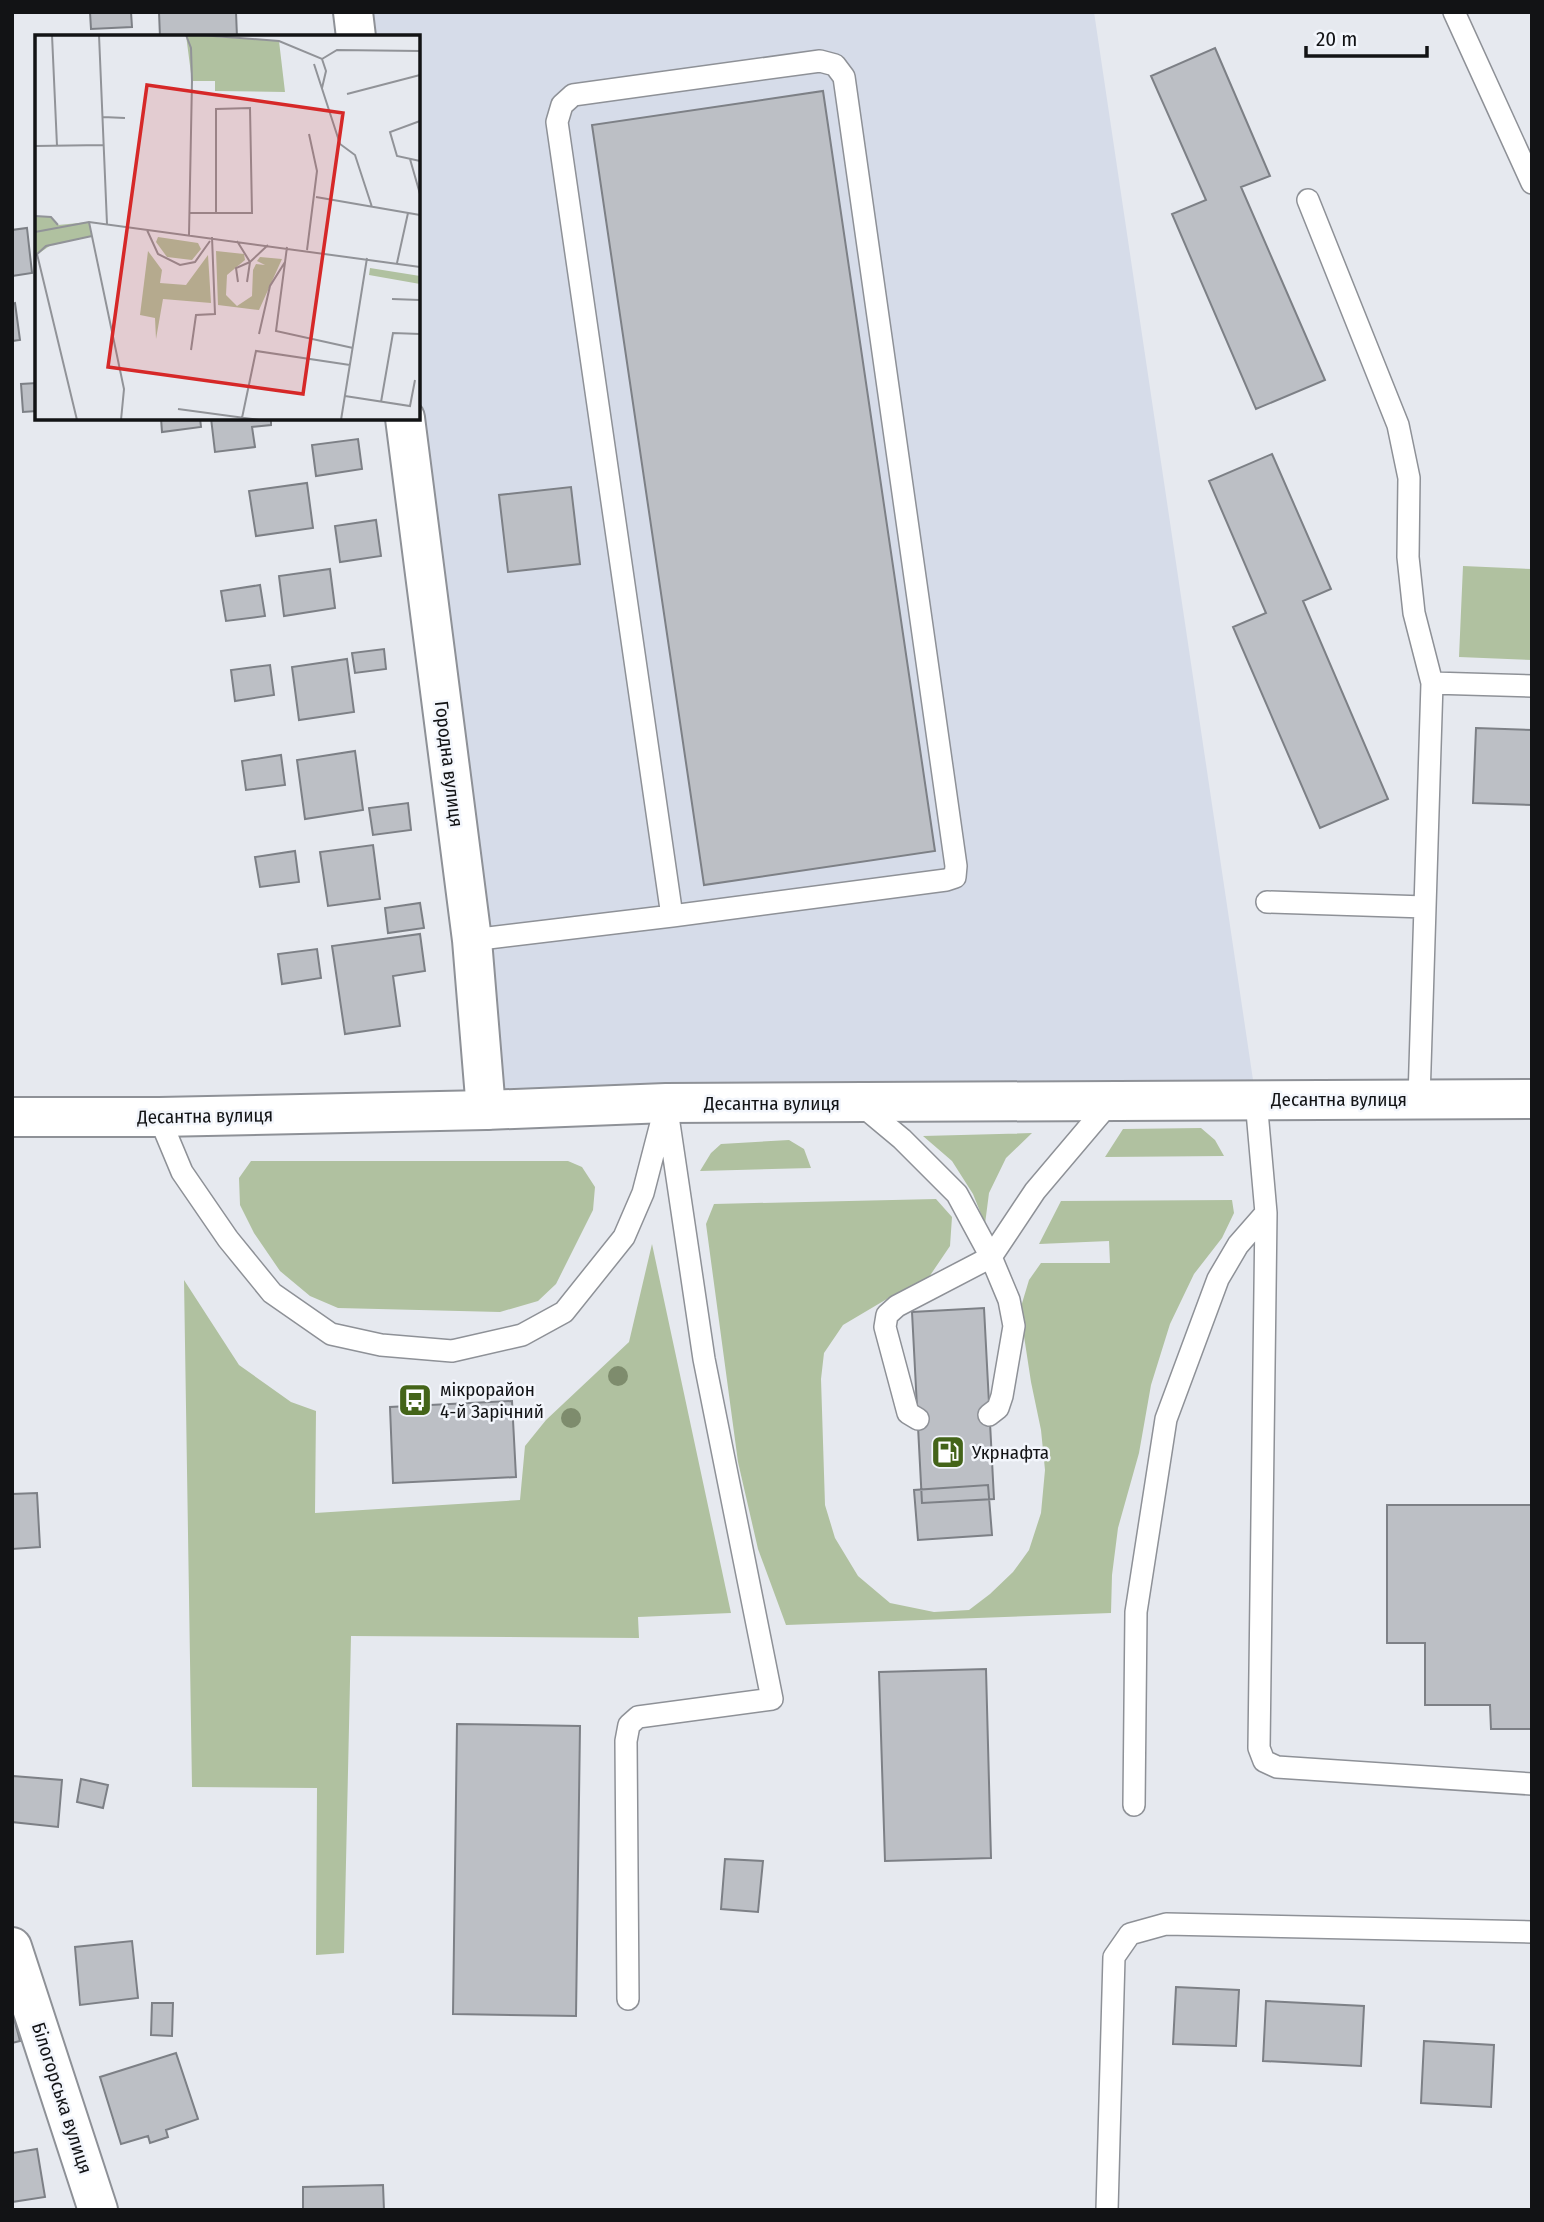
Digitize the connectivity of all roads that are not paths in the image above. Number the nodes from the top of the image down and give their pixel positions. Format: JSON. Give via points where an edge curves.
{"nodes":[{"id":1,"x":353,"y":12,"type":"edge"},
{"id":2,"x":1454,"y":12,"type":"edge"},
{"id":3,"x":356,"y":35,"type":"edge"},
{"id":4,"x":1532,"y":183,"type":"edge"},
{"id":5,"x":1308,"y":200,"type":"dead end"},
{"id":6,"x":405,"y":420,"type":"edge"},
{"id":7,"x":1433,"y":683,"type":"junction"},
{"id":8,"x":1532,"y":686,"type":"edge"},
{"id":9,"x":1267,"y":902,"type":"dead end"},
{"id":10,"x":1425,"y":907,"type":"junction"},
{"id":11,"x":672,"y":916,"type":"junction"},
{"id":12,"x":472,"y":940,"type":"junction"},
{"id":13,"x":1419,"y":1099,"type":"junction"},
{"id":14,"x":1532,"y":1099,"type":"edge"},
{"id":15,"x":1112,"y":1100,"type":"junction"},
{"id":16,"x":1256,"y":1100,"type":"junction"},
{"id":17,"x":859,"y":1102,"type":"junction"},
{"id":18,"x":666,"y":1103,"type":"junction"},
{"id":19,"x":486,"y":1110,"type":"junction"},
{"id":20,"x":12,"y":1117,"type":"edge"},
{"id":21,"x":159,"y":1117,"type":"junction"},
{"id":22,"x":1266,"y":1213,"type":"junction"},
{"id":23,"x":991,"y":1257,"type":"junction"},
{"id":24,"x":989,"y":1415,"type":"dead end"},
{"id":25,"x":918,"y":1419,"type":"dead end"},
{"id":26,"x":1532,"y":1784,"type":"edge"},
{"id":27,"x":1134,"y":1805,"type":"dead end"},
{"id":28,"x":1532,"y":1932,"type":"edge"},
{"id":29,"x":12,"y":1947,"type":"edge"},
{"id":30,"x":628,"y":1998,"type":"dead end"},
{"id":31,"x":98,"y":2210,"type":"edge"},
{"id":32,"x":1107,"y":2210,"type":"edge"}],
"edges":[{"from":1,"to":3,"type":"main road"},
{"from":2,"to":4,"type":"lane"},
{"from":5,"to":7,"type":"lane","via":[[1398,425],[1409,478],[1408,557],[1414,614]]},
{"from":6,"to":12,"type":"main road","name":"Городна вулиця"},
{"from":7,"to":8,"type":"lane"},
{"from":7,"to":10,"type":"lane"},
{"from":9,"to":10,"type":"lane"},
{"from":10,"to":13,"type":"lane"},
{"from":11,"to":11,"type":"lane","via":[[557,122],[562,105],[573,95],[820,61],[835,65],[844,77],[955,877]]},
{"from":11,"to":12,"type":"lane"},
{"from":12,"to":19,"type":"main road","name":"Городна вулиця"},
{"from":13,"to":14,"type":"main road","name":"Десантна вулиця"},
{"from":13,"to":16,"type":"main road","name":"Десантна вулиця"},
{"from":15,"to":16,"type":"main road","name":"Десантна вулиця"},
{"from":15,"to":17,"type":"main road","name":"Десантна вулиця"},
{"from":15,"to":23,"type":"lane","via":[[1035,1191]]},
{"from":16,"to":22,"type":"lane"},
{"from":17,"to":18,"type":"main road","name":"Десантна вулиця"},
{"from":17,"to":23,"type":"lane","via":[[957,1194]]},
{"from":18,"to":19,"type":"main road","name":"Десантна вулиця"},
{"from":18,"to":21,"type":"lane","via":[[643,1193],[624,1237],[564,1312],[522,1335],[452,1350],[381,1345],[331,1334],[272,1293],[182,1172]]},
{"from":18,"to":30,"type":"lane","via":[[704,1359],[772,1699],[638,1717],[629,1725]]},
{"from":19,"to":21,"type":"main road","name":"Десантна вулиця"},
{"from":20,"to":21,"type":"main road","name":"Десантна вулиця"},
{"from":22,"to":26,"type":"lane","via":[[1259,1748],[1264,1761],[1276,1767]]},
{"from":22,"to":27,"type":"lane","via":[[1217,1279],[1166,1419],[1136,1612]]},
{"from":23,"to":24,"type":"lane","via":[[1014,1326],[1002,1396]]},
{"from":23,"to":25,"type":"lane","via":[[887,1315],[885,1327],[908,1413]]},
{"from":28,"to":32,"type":"lane","via":[[1166,1924],[1130,1934],[1114,1957]]},
{"from":29,"to":31,"type":"main road","name":"Білогорська вулиця"}]}
